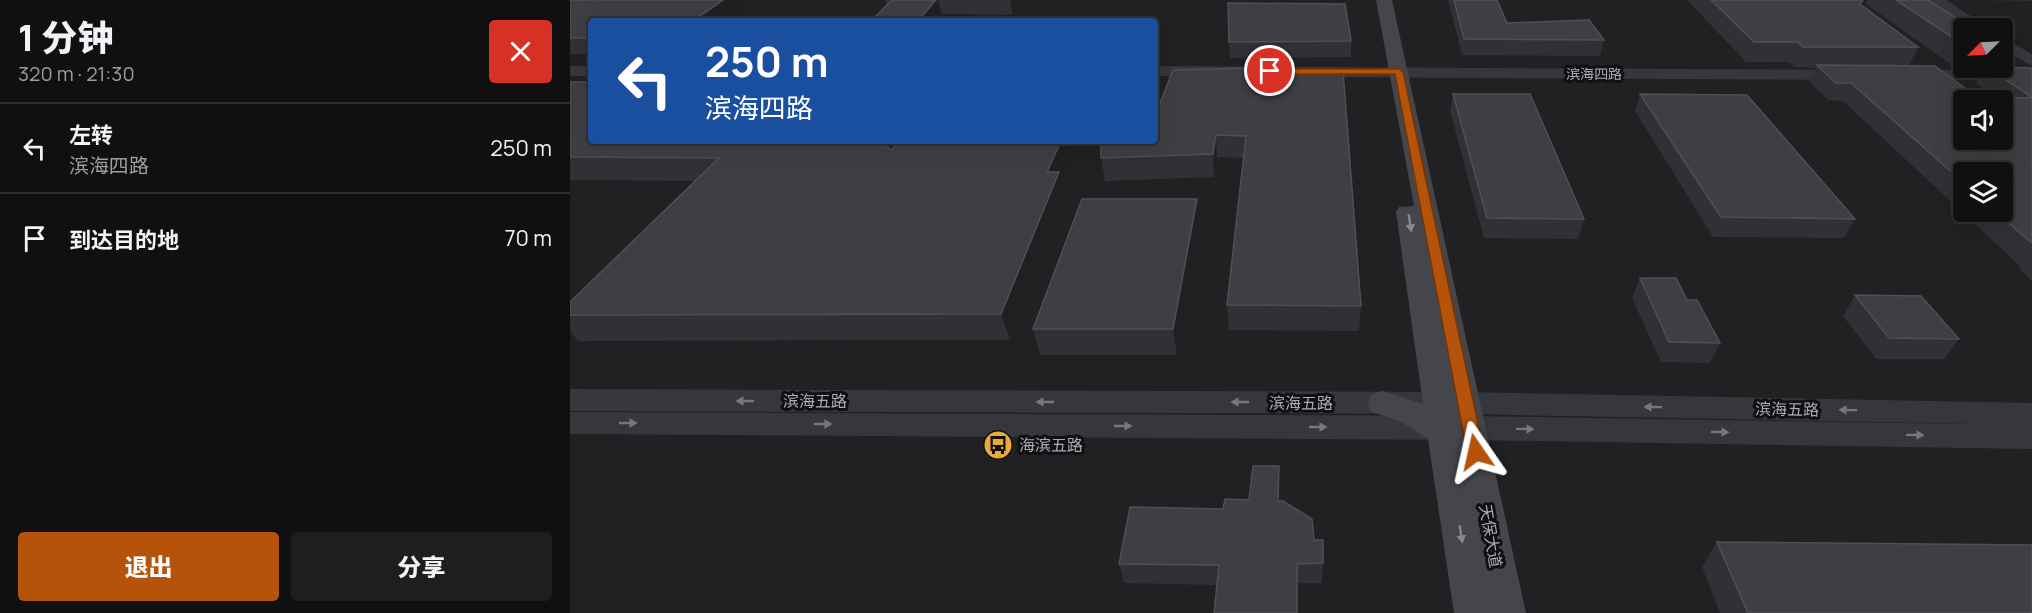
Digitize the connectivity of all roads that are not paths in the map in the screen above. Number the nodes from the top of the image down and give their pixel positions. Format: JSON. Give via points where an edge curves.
{"nodes":[{"id":1,"x":1373,"y":0,"type":"edge"},
{"id":2,"x":1384,"y":0,"type":"edge"},
{"id":3,"x":1936,"y":0,"type":"edge"},
{"id":4,"x":1965,"y":18,"type":"edge"},
{"id":5,"x":2013,"y":49,"type":"edge"},
{"id":6,"x":2032,"y":61,"type":"edge"},
{"id":7,"x":570,"y":71,"type":"edge"},
{"id":8,"x":588,"y":71,"type":"edge"},
{"id":9,"x":1158,"y":71,"type":"edge"},
{"id":10,"x":1392,"y":72,"type":"junction"},
{"id":11,"x":1865,"y":75,"type":"edge"},
{"id":12,"x":1901,"y":75,"type":"edge"},
{"id":13,"x":2032,"y":76,"type":"edge"},
{"id":14,"x":570,"y":400,"type":"edge"},
{"id":15,"x":2032,"y":414,"type":"edge"},
{"id":16,"x":1383,"y":415,"type":"junction"},
{"id":17,"x":1451,"y":421,"type":"junction"},
{"id":18,"x":570,"y":423,"type":"edge"},
{"id":19,"x":2032,"y":437,"type":"edge"},
{"id":20,"x":1452,"y":476,"type":"junction"},
{"id":21,"x":1474,"y":613,"type":"edge"},
{"id":22,"x":1506,"y":613,"type":"edge"}],
"edges":[{"from":1,"to":10,"type":"main road","name":"天保大道"},
{"from":2,"to":10,"type":"main road","name":"天保大道"},
{"from":3,"to":4,"type":"street"},
{"from":5,"to":6,"type":"street"},
{"from":7,"to":8,"type":"street"},
{"from":9,"to":10,"type":"street","name":"滨海四路"},
{"from":10,"to":11,"type":"street","name":"滨海四路"},
{"from":10,"to":17,"type":"main road","name":"天保大道"},
{"from":12,"to":13,"type":"street"},
{"from":16,"to":14,"type":"street","name":"滨海五路","one_way":true},
{"from":15,"to":17,"type":"street","name":"滨海五路","one_way":true},
{"from":16,"to":17,"type":"main road","via":[[1416,413]]},
{"from":18,"to":16,"type":"street","name":"滨海五路","one_way":true},
{"from":16,"to":20,"type":"street","via":[[1438,454]]},
{"from":17,"to":19,"type":"street","name":"滨海五路","one_way":true},
{"from":17,"to":20,"type":"main road","name":"天保大道"},
{"from":17,"to":22,"type":"main road","name":"天保大道","via":[[1484,498]]},
{"from":20,"to":21,"type":"main road","name":"天保大道","one_way":true}]}
